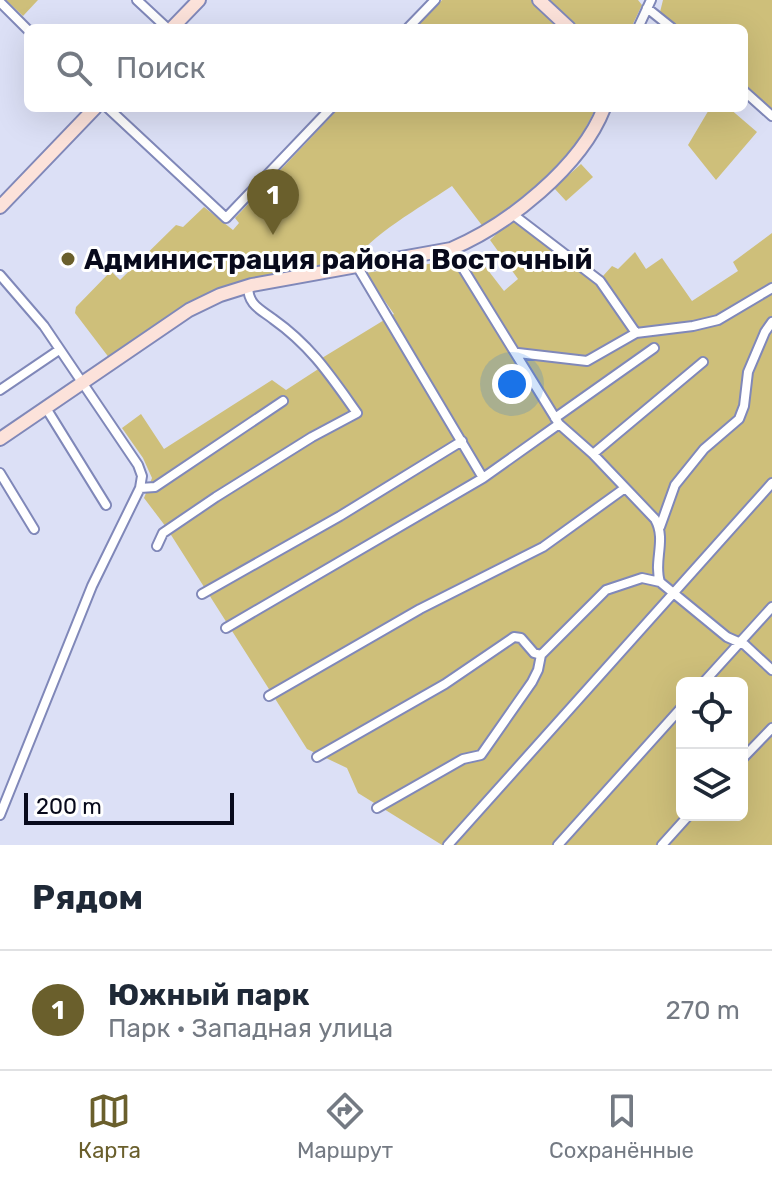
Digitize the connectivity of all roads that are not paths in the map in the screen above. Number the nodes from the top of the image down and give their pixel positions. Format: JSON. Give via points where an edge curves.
{"nodes":[{"id":1,"x":137,"y":0,"type":"edge"},
{"id":2,"x":199,"y":0,"type":"edge"},
{"id":3,"x":435,"y":0,"type":"edge"},
{"id":4,"x":539,"y":0,"type":"edge"},
{"id":5,"x":0,"y":2,"type":"edge"},
{"id":6,"x":649,"y":4,"type":"edge"},
{"id":7,"x":165,"y":24,"type":"edge"},
{"id":8,"x":174,"y":24,"type":"edge"},
{"id":9,"x":412,"y":24,"type":"edge"},
{"id":10,"x":565,"y":24,"type":"edge"},
{"id":11,"x":640,"y":24,"type":"edge"},
{"id":12,"x":668,"y":24,"type":"edge"},
{"id":13,"x":24,"y":26,"type":"edge"},
{"id":14,"x":748,"y":95,"type":"edge"},
{"id":15,"x":91,"y":112,"type":"edge"},
{"id":16,"x":112,"y":112,"type":"edge"},
{"id":17,"x":327,"y":112,"type":"edge"},
{"id":18,"x":602,"y":112,"type":"edge"},
{"id":19,"x":772,"y":116,"type":"edge"},
{"id":20,"x":0,"y":207,"type":"edge"},
{"id":21,"x":511,"y":213,"type":"junction"},
{"id":22,"x":451,"y":249,"type":"junction"},
{"id":23,"x":357,"y":266,"type":"junction"},
{"id":24,"x":0,"y":275,"type":"edge"},
{"id":25,"x":248,"y":286,"type":"junction"},
{"id":26,"x":772,"y":288,"type":"edge"},
{"id":27,"x":772,"y":322,"type":"edge"},
{"id":28,"x":636,"y":333,"type":"junction"},
{"id":29,"x":654,"y":348,"type":"dead end"},
{"id":30,"x":59,"y":350,"type":"junction"},
{"id":31,"x":518,"y":353,"type":"junction"},
{"id":32,"x":703,"y":362,"type":"dead end"},
{"id":33,"x":82,"y":383,"type":"junction"},
{"id":34,"x":0,"y":390,"type":"edge"},
{"id":35,"x":283,"y":401,"type":"dead end"},
{"id":36,"x":46,"y":408,"type":"junction"},
{"id":37,"x":557,"y":421,"type":"junction"},
{"id":38,"x":0,"y":439,"type":"edge"},
{"id":39,"x":462,"y":441,"type":"junction"},
{"id":40,"x":593,"y":454,"type":"junction"},
{"id":41,"x":0,"y":473,"type":"edge"},
{"id":42,"x":483,"y":478,"type":"junction"},
{"id":43,"x":772,"y":483,"type":"edge"},
{"id":44,"x":140,"y":488,"type":"junction"},
{"id":45,"x":625,"y":488,"type":"junction"},
{"id":46,"x":106,"y":505,"type":"dead end"},
{"id":47,"x":660,"y":527,"type":"junction"},
{"id":48,"x":34,"y":529,"type":"dead end"},
{"id":49,"x":157,"y":546,"type":"dead end"},
{"id":50,"x":660,"y":582,"type":"junction"},
{"id":51,"x":675,"y":592,"type":"junction"},
{"id":52,"x":202,"y":594,"type":"dead end"},
{"id":53,"x":772,"y":607,"type":"edge"},
{"id":54,"x":226,"y":628,"type":"dead end"},
{"id":55,"x":739,"y":643,"type":"junction"},
{"id":56,"x":541,"y":655,"type":"junction"},
{"id":57,"x":772,"y":670,"type":"edge"},
{"id":58,"x":708,"y":677,"type":"edge"},
{"id":59,"x":269,"y":696,"type":"dead end"},
{"id":60,"x":676,"y":714,"type":"edge"},
{"id":61,"x":772,"y":728,"type":"edge"},
{"id":62,"x":748,"y":753,"type":"edge"},
{"id":63,"x":317,"y":757,"type":"dead end"},
{"id":64,"x":377,"y":808,"type":"dead end"},
{"id":65,"x":0,"y":815,"type":"edge"},
{"id":66,"x":684,"y":821,"type":"edge"},
{"id":67,"x":448,"y":845,"type":"edge"},
{"id":68,"x":558,"y":845,"type":"edge"},
{"id":69,"x":662,"y":845,"type":"edge"}],
"edges":[{"from":1,"to":7,"type":"street"},
{"from":2,"to":8,"type":"street"},
{"from":3,"to":9,"type":"street"},
{"from":4,"to":10,"type":"street"},
{"from":5,"to":13,"type":"street"},
{"from":6,"to":11,"type":"street"},
{"from":6,"to":12,"type":"street"},
{"from":14,"to":19,"type":"street"},
{"from":15,"to":20,"type":"street"},
{"from":16,"to":17,"type":"street","via":[[226,218]]},
{"from":18,"to":21,"type":"street","via":[[575,155]]},
{"from":21,"to":22,"type":"street","via":[[479,237]]},
{"from":21,"to":28,"type":"street","via":[[600,281]]},
{"from":22,"to":23,"type":"street"},
{"from":22,"to":31,"type":"street"},
{"from":23,"to":25,"type":"street"},
{"from":23,"to":39,"type":"street"},
{"from":24,"to":30,"type":"street"},
{"from":25,"to":33,"type":"street","via":[[189,310]]},
{"from":25,"to":49,"type":"street","via":[[255,309],[317,356],[357,413],[216,497],[163,533]]},
{"from":26,"to":28,"type":"street","via":[[718,320]]},
{"from":27,"to":47,"type":"street","via":[[748,372],[739,419],[704,449],[675,485]]},
{"from":28,"to":31,"type":"street","via":[[587,361]]},
{"from":29,"to":37,"type":"street"},
{"from":30,"to":33,"type":"street"},
{"from":30,"to":34,"type":"street"},
{"from":31,"to":37,"type":"street"},
{"from":32,"to":40,"type":"street"},
{"from":33,"to":36,"type":"street"},
{"from":33,"to":44,"type":"street","via":[[138,465]]},
{"from":35,"to":44,"type":"street","via":[[155,487]]},
{"from":36,"to":38,"type":"street"},
{"from":36,"to":46,"type":"street"},
{"from":37,"to":40,"type":"street"},
{"from":37,"to":42,"type":"street"},
{"from":39,"to":42,"type":"street"},
{"from":39,"to":52,"type":"street"},
{"from":40,"to":45,"type":"street"},
{"from":41,"to":48,"type":"street"},
{"from":42,"to":54,"type":"street"},
{"from":43,"to":51,"type":"street"},
{"from":44,"to":65,"type":"street","via":[[92,586]]},
{"from":45,"to":47,"type":"street"},
{"from":45,"to":59,"type":"street","via":[[543,547],[420,609]]},
{"from":47,"to":50,"type":"street"},
{"from":50,"to":51,"type":"street"},
{"from":50,"to":56,"type":"street","via":[[642,578],[606,590]]},
{"from":51,"to":55,"type":"street"},
{"from":51,"to":67,"type":"street"},
{"from":53,"to":55,"type":"street"},
{"from":55,"to":57,"type":"street"},
{"from":55,"to":58,"type":"street"},
{"from":56,"to":63,"type":"street","via":[[514,637],[445,684]]},
{"from":56,"to":64,"type":"street","via":[[532,682],[481,755],[463,759]]},
{"from":60,"to":68,"type":"street"},
{"from":61,"to":62,"type":"street"},
{"from":66,"to":69,"type":"street"}]}
